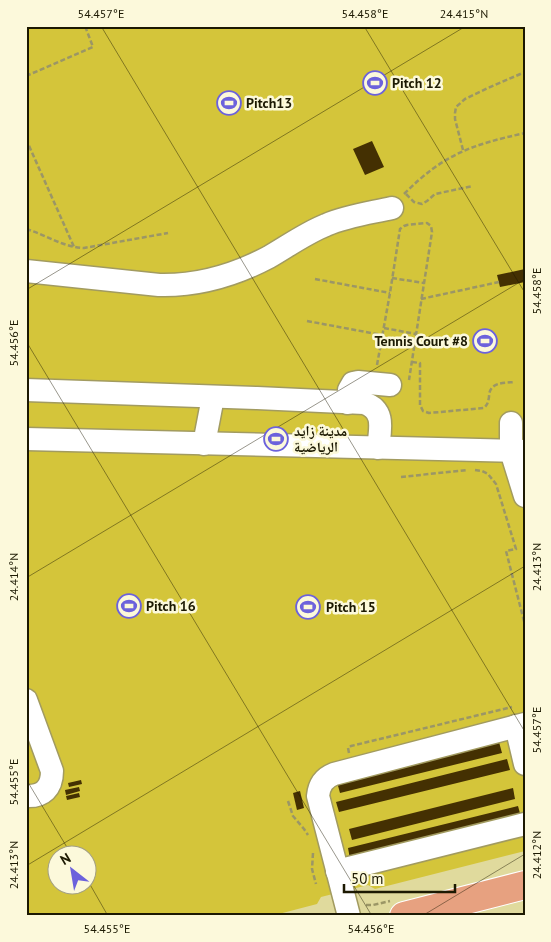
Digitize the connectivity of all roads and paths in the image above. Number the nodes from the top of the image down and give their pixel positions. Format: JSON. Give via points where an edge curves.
{"nodes":[{"id":1,"x":85,"y":26,"type":"edge"},
{"id":2,"x":525,"y":72,"type":"edge"},
{"id":3,"x":26,"y":76,"type":"edge"},
{"id":4,"x":525,"y":133,"type":"edge"},
{"id":5,"x":26,"y":140,"type":"edge"},
{"id":6,"x":463,"y":150,"type":"junction"},
{"id":7,"x":473,"y":186,"type":"dead end"},
{"id":8,"x":399,"y":201,"type":"junction"},
{"id":9,"x":26,"y":229,"type":"edge"},
{"id":10,"x":168,"y":233,"type":"dead end"},
{"id":11,"x":74,"y":248,"type":"junction"},
{"id":12,"x":26,"y":271,"type":"edge"},
{"id":13,"x":392,"y":278,"type":"junction"},
{"id":14,"x":315,"y":279,"type":"dead end"},
{"id":15,"x":499,"y":282,"type":"dead end"},
{"id":16,"x":424,"y":283,"type":"junction"},
{"id":17,"x":390,"y":293,"type":"junction"},
{"id":18,"x":421,"y":299,"type":"junction"},
{"id":19,"x":307,"y":321,"type":"dead end"},
{"id":20,"x":384,"y":328,"type":"junction"},
{"id":21,"x":416,"y":334,"type":"junction"},
{"id":22,"x":382,"y":335,"type":"junction"},
{"id":23,"x":411,"y":362,"type":"junction"},
{"id":24,"x":514,"y":382,"type":"dead end"},
{"id":25,"x":382,"y":384,"type":"junction"},
{"id":26,"x":26,"y":390,"type":"edge"},
{"id":27,"x":212,"y":397,"type":"junction"},
{"id":28,"x":348,"y":403,"type":"junction"},
{"id":29,"x":511,"y":423,"type":"dead end"},
{"id":30,"x":26,"y":439,"type":"edge"},
{"id":31,"x":204,"y":444,"type":"junction"},
{"id":32,"x":378,"y":448,"type":"junction"},
{"id":33,"x":518,"y":451,"type":"edge"},
{"id":34,"x":401,"y":477,"type":"dead end"},
{"id":35,"x":525,"y":496,"type":"edge"},
{"id":36,"x":525,"y":625,"type":"edge"},
{"id":37,"x":26,"y":700,"type":"edge"},
{"id":38,"x":519,"y":719,"type":"edge"},
{"id":39,"x":525,"y":764,"type":"edge"},
{"id":40,"x":352,"y":769,"type":"junction"},
{"id":41,"x":26,"y":796,"type":"edge"},
{"id":42,"x":288,"y":801,"type":"dead end"},
{"id":43,"x":525,"y":824,"type":"edge"},
{"id":44,"x":310,"y":840,"type":"dead end"},
{"id":45,"x":312,"y":846,"type":"dead end"},
{"id":46,"x":337,"y":871,"type":"junction"},
{"id":47,"x":316,"y":884,"type":"dead end"},
{"id":48,"x":525,"y":885,"type":"edge"},
{"id":49,"x":398,"y":908,"type":"edge"},
{"id":50,"x":356,"y":909,"type":"edge"}],
"edges":[{"from":1,"to":3,"type":"path","via":[[93,46]]},
{"from":2,"to":6,"type":"path","via":[[456,107],[455,119]]},
{"from":4,"to":6,"type":"path"},
{"from":5,"to":11,"type":"path"},
{"from":6,"to":8,"type":"path","via":[[420,178]]},
{"from":7,"to":8,"type":"path","via":[[435,194],[422,204]]},
{"from":8,"to":12,"type":"lane","via":[[332,222],[260,262],[202,282],[159,285]]},
{"from":9,"to":11,"type":"path"},
{"from":10,"to":11,"type":"path"},
{"from":13,"to":16,"type":"path"},
{"from":13,"to":16,"type":"path","via":[[400,230],[407,225],[427,223],[433,230]]},
{"from":13,"to":17,"type":"path"},
{"from":14,"to":17,"type":"path"},
{"from":15,"to":18,"type":"path"},
{"from":16,"to":18,"type":"path"},
{"from":17,"to":20,"type":"path"},
{"from":18,"to":21,"type":"path"},
{"from":19,"to":22,"type":"path"},
{"from":20,"to":21,"type":"path"},
{"from":20,"to":22,"type":"path"},
{"from":21,"to":23,"type":"path"},
{"from":22,"to":25,"type":"path"},
{"from":23,"to":24,"type":"path","via":[[420,363],[420,405],[423,411],[430,413],[482,409],[488,404],[493,386]]},
{"from":23,"to":25,"type":"path","via":[[406,384]]},
{"from":25,"to":28,"type":"lane","via":[[353,383]]},
{"from":26,"to":27,"type":"lane"},
{"from":27,"to":28,"type":"lane"},
{"from":27,"to":31,"type":"lane"},
{"from":28,"to":32,"type":"lane","via":[[364,403],[377,412],[380,422]]},
{"from":29,"to":33,"type":"lane"},
{"from":30,"to":31,"type":"lane"},
{"from":31,"to":32,"type":"lane"},
{"from":32,"to":33,"type":"lane"},
{"from":33,"to":35,"type":"lane"},
{"from":34,"to":36,"type":"path","via":[[469,469],[482,471],[493,479],[516,549],[506,551]]},
{"from":37,"to":41,"type":"lane","via":[[52,771],[52,779],[43,792]]},
{"from":38,"to":39,"type":"lane"},
{"from":38,"to":40,"type":"lane"},
{"from":38,"to":40,"type":"path","via":[[351,746],[348,749]]},
{"from":40,"to":46,"type":"lane","via":[[328,776],[318,796]]},
{"from":42,"to":44,"type":"path","via":[[292,816]]},
{"from":43,"to":46,"type":"lane"},
{"from":45,"to":47,"type":"path"},
{"from":46,"to":50,"type":"lane"},
{"from":48,"to":49,"type":"main road"},
{"from":49,"to":50,"type":"path","via":[[369,906]]}]}
